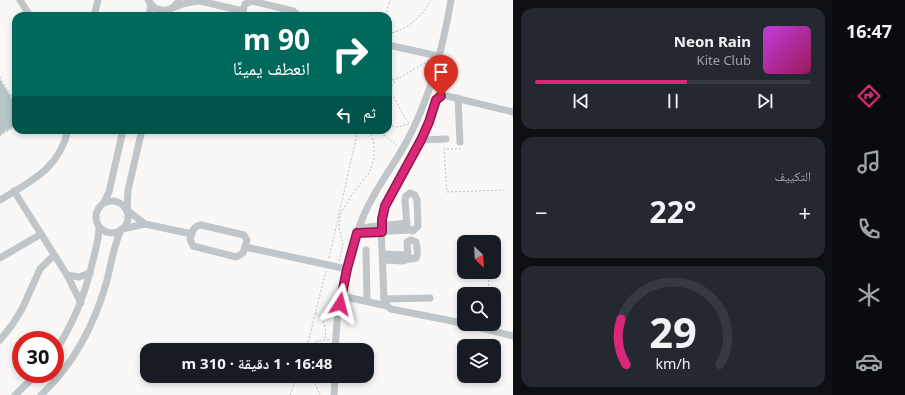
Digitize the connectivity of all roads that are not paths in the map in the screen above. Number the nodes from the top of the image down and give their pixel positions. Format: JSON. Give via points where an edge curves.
{"nodes":[{"id":1,"x":20,"y":0,"type":"edge"},
{"id":2,"x":98,"y":0,"type":"edge"},
{"id":3,"x":179,"y":0,"type":"edge"},
{"id":4,"x":451,"y":0,"type":"edge"},
{"id":5,"x":198,"y":1,"type":"edge"},
{"id":6,"x":149,"y":2,"type":"edge"},
{"id":7,"x":173,"y":7,"type":"junction"},
{"id":8,"x":28,"y":12,"type":"edge"},
{"id":9,"x":95,"y":12,"type":"edge"},
{"id":10,"x":171,"y":12,"type":"edge"},
{"id":11,"x":235,"y":12,"type":"edge"},
{"id":12,"x":243,"y":12,"type":"edge"},
{"id":13,"x":296,"y":12,"type":"edge"},
{"id":14,"x":392,"y":46,"type":"edge"},
{"id":15,"x":437,"y":60,"type":"junction"},
{"id":16,"x":458,"y":98,"type":"junction"},
{"id":17,"x":513,"y":112,"type":"edge"},
{"id":18,"x":67,"y":134,"type":"edge"},
{"id":19,"x":122,"y":134,"type":"edge"},
{"id":20,"x":141,"y":134,"type":"edge"},
{"id":21,"x":446,"y":139,"type":"dead end"},
{"id":22,"x":421,"y":140,"type":"junction"},
{"id":23,"x":460,"y":142,"type":"road end"},
{"id":24,"x":14,"y":191,"type":"junction"},
{"id":25,"x":0,"y":200,"type":"edge"},
{"id":26,"x":104,"y":202,"type":"junction"},
{"id":27,"x":127,"y":210,"type":"junction"},
{"id":28,"x":145,"y":224,"type":"junction"},
{"id":29,"x":408,"y":226,"type":"dead end"},
{"id":30,"x":100,"y":227,"type":"junction"},
{"id":31,"x":381,"y":229,"type":"junction"},
{"id":32,"x":122,"y":230,"type":"junction"},
{"id":33,"x":358,"y":231,"type":"junction"},
{"id":34,"x":41,"y":234,"type":"junction"},
{"id":35,"x":192,"y":234,"type":"junction"},
{"id":36,"x":245,"y":247,"type":"junction"},
{"id":37,"x":366,"y":250,"type":"dead end"},
{"id":38,"x":54,"y":255,"type":"junction"},
{"id":39,"x":383,"y":257,"type":"junction"},
{"id":40,"x":409,"y":257,"type":"dead end"},
{"id":41,"x":0,"y":258,"type":"edge"},
{"id":42,"x":347,"y":269,"type":"junction"},
{"id":43,"x":90,"y":273,"type":"junction"},
{"id":44,"x":67,"y":275,"type":"junction"},
{"id":45,"x":342,"y":296,"type":"junction"},
{"id":46,"x":430,"y":298,"type":"dead end"},
{"id":47,"x":367,"y":302,"type":"junction"},
{"id":48,"x":81,"y":303,"type":"junction"},
{"id":49,"x":385,"y":303,"type":"junction"},
{"id":50,"x":513,"y":336,"type":"edge"},
{"id":51,"x":64,"y":337,"type":"edge"},
{"id":52,"x":0,"y":340,"type":"edge"},
{"id":53,"x":336,"y":343,"type":"edge"},
{"id":54,"x":28,"y":383,"type":"edge"},
{"id":55,"x":335,"y":383,"type":"edge"},
{"id":56,"x":15,"y":395,"type":"edge"},
{"id":57,"x":41,"y":395,"type":"edge"},
{"id":58,"x":334,"y":395,"type":"edge"}],
"edges":[{"from":1,"to":8,"type":"street"},
{"from":2,"to":9,"type":"street"},
{"from":3,"to":7,"type":"street"},
{"from":4,"to":15,"type":"street"},
{"from":5,"to":7,"type":"street"},
{"from":5,"to":11,"type":"street"},
{"from":6,"to":7,"type":"street","via":[[161,10]]},
{"from":7,"to":10,"type":"street"},
{"from":12,"to":13,"type":"street","via":[[245,4],[252,1]]},
{"from":14,"to":15,"type":"street"},
{"from":15,"to":33,"type":"street","via":[[415,126],[368,206]]},
{"from":16,"to":17,"type":"street"},
{"from":16,"to":22,"type":"street","via":[[444,95],[438,98]]},
{"from":16,"to":23,"type":"street"},
{"from":18,"to":24,"type":"street","via":[[62,150],[50,166]]},
{"from":19,"to":26,"type":"street","via":[[109,192]]},
{"from":20,"to":27,"type":"street","via":[[128,190]]},
{"from":21,"to":22,"type":"street"},
{"from":22,"to":31,"type":"street","via":[[387,200]]},
{"from":24,"to":25,"type":"street"},
{"from":24,"to":34,"type":"street"},
{"from":26,"to":27,"type":"street","via":[[117,201]]},
{"from":26,"to":30,"type":"street","via":[[96,214]]},
{"from":27,"to":28,"type":"street"},
{"from":27,"to":32,"type":"street","via":[[128,221]]},
{"from":28,"to":32,"type":"street"},
{"from":28,"to":35,"type":"street"},
{"from":29,"to":31,"type":"street"},
{"from":30,"to":32,"type":"street","via":[[110,233]]},
{"from":30,"to":43,"type":"street"},
{"from":31,"to":33,"type":"street"},
{"from":31,"to":39,"type":"street"},
{"from":32,"to":57,"type":"street","via":[[92,324],[70,361]]},
{"from":33,"to":42,"type":"street"},
{"from":34,"to":38,"type":"street"},
{"from":34,"to":41,"type":"street"},
{"from":35,"to":36,"type":"street","via":[[195,227],[204,225],[242,234],[247,240]]},
{"from":35,"to":36,"type":"street","via":[[190,242],[193,246],[205,250],[236,257],[243,253]]},
{"from":36,"to":42,"type":"street"},
{"from":37,"to":47,"type":"street"},
{"from":38,"to":44,"type":"street"},
{"from":38,"to":52,"type":"street","via":[[40,268],[22,309]]},
{"from":39,"to":40,"type":"street","via":[[406,260]]},
{"from":39,"to":49,"type":"street"},
{"from":42,"to":45,"type":"street"},
{"from":43,"to":44,"type":"street","via":[[79,277]]},
{"from":43,"to":48,"type":"street"},
{"from":44,"to":48,"type":"street"},
{"from":45,"to":47,"type":"street"},
{"from":45,"to":53,"type":"street"},
{"from":46,"to":49,"type":"street"},
{"from":47,"to":49,"type":"street"},
{"from":48,"to":51,"type":"street"},
{"from":49,"to":50,"type":"street","via":[[391,309]]},
{"from":54,"to":56,"type":"street"},
{"from":55,"to":58,"type":"street"}]}
